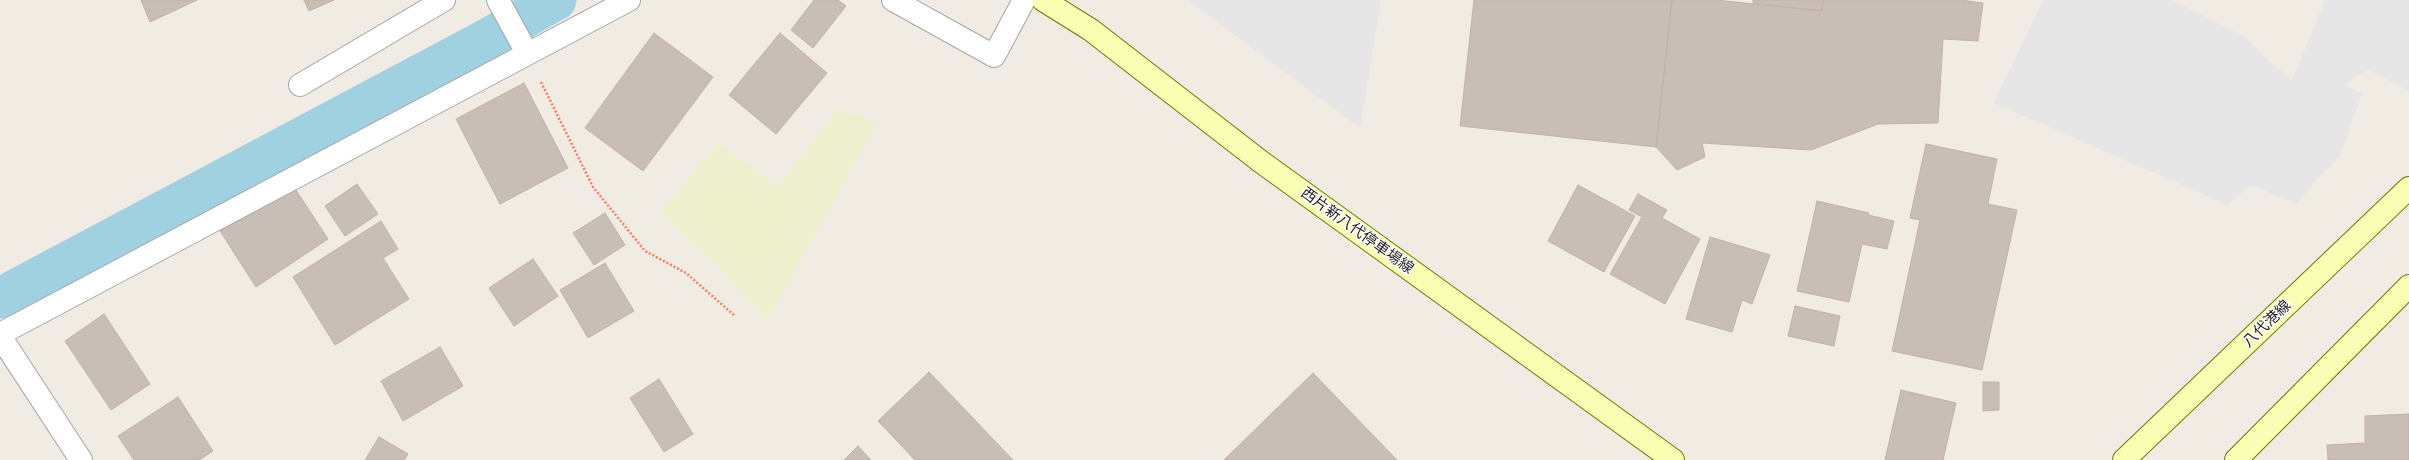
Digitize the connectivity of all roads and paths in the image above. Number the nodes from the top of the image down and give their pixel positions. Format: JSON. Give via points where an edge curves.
{"nodes":[{"id":1,"x":444,"y":0,"type":"edge"},
{"id":2,"x":498,"y":0,"type":"edge"},
{"id":3,"x":629,"y":0,"type":"edge"},
{"id":4,"x":893,"y":0,"type":"edge"},
{"id":5,"x":1024,"y":0,"type":"edge"},
{"id":6,"x":1043,"y":0,"type":"edge"},
{"id":7,"x":526,"y":51,"type":"junction"},
{"id":8,"x":300,"y":86,"type":"dead end"},
{"id":9,"x":2409,"y":188,"type":"edge"},
{"id":10,"x":2409,"y":286,"type":"edge"},
{"id":11,"x":735,"y":316,"type":"dead end"},
{"id":12,"x":0,"y":335,"type":"edge"},
{"id":13,"x":82,"y":460,"type":"edge"},
{"id":14,"x":1673,"y":460,"type":"edge"},
{"id":15,"x":2124,"y":460,"type":"edge"},
{"id":16,"x":2236,"y":460,"type":"edge"}],
"edges":[{"from":1,"to":8,"type":"lane"},
{"from":2,"to":7,"type":"lane"},
{"from":3,"to":7,"type":"lane"},
{"from":4,"to":5,"type":"lane","via":[[994,56]]},
{"from":6,"to":14,"type":"main road","name":"西片新八代停車場線","via":[[1091,30],[1260,161]]},
{"from":7,"to":11,"type":"path","via":[[593,187],[646,251],[686,273]]},
{"from":7,"to":12,"type":"lane"},
{"from":9,"to":15,"type":"main road","name":"八代港線"},
{"from":10,"to":16,"type":"main road"},
{"from":12,"to":13,"type":"lane"}]}
